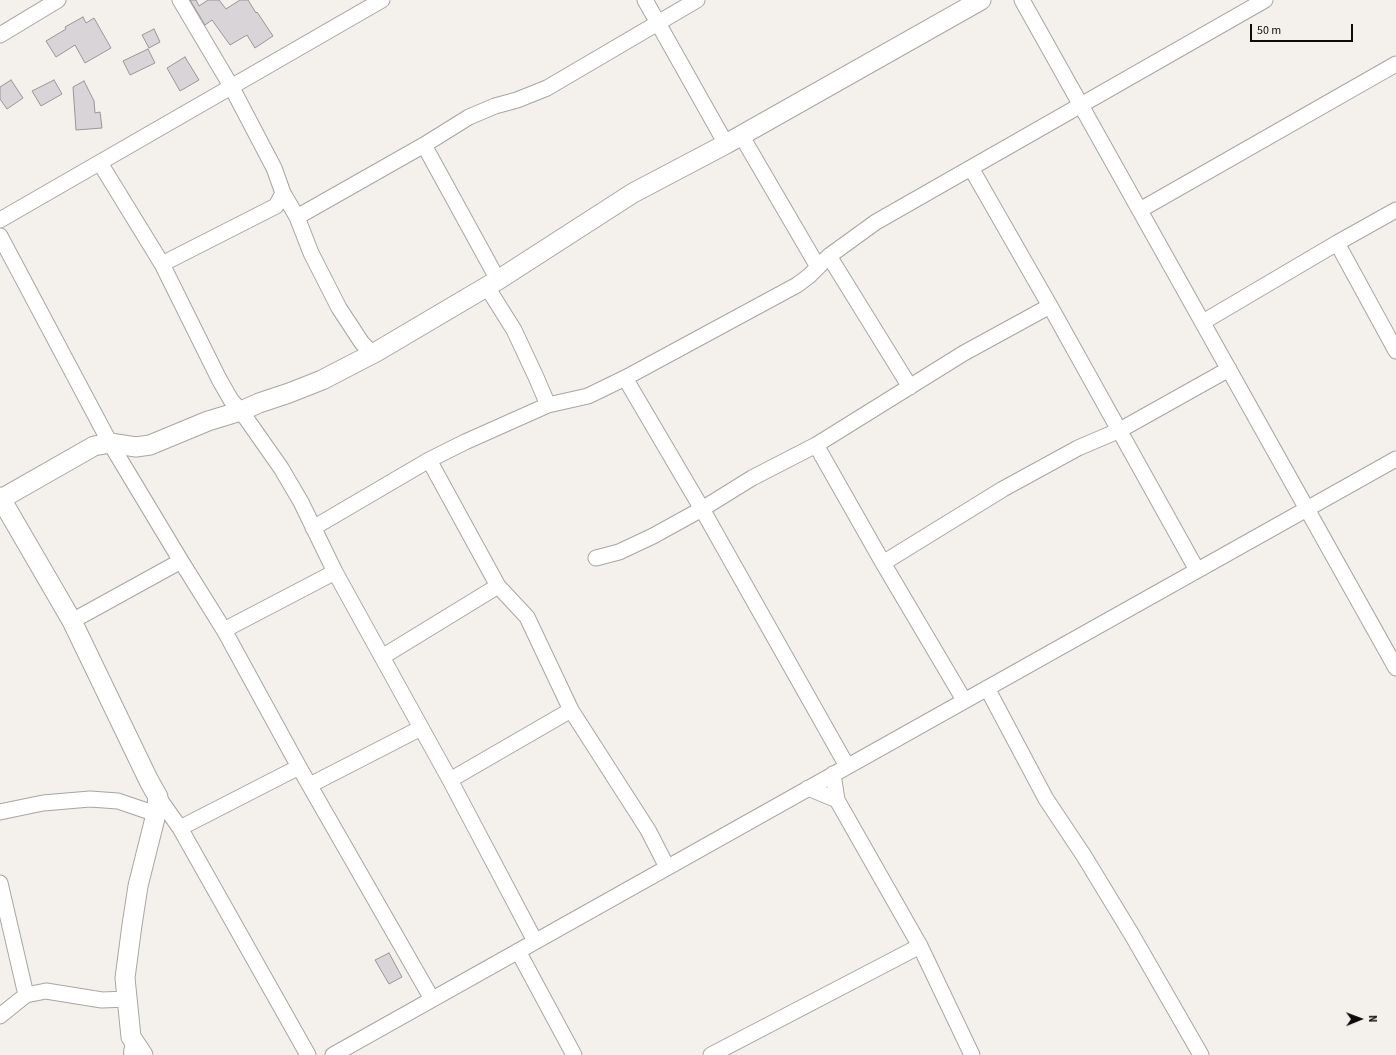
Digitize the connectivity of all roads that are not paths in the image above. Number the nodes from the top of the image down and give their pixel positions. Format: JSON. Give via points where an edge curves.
{"nodes":[{"id":1,"x":58,"y":0,"type":"edge"},
{"id":2,"x":180,"y":0,"type":"edge"},
{"id":3,"x":382,"y":0,"type":"edge"},
{"id":4,"x":645,"y":0,"type":"edge"},
{"id":5,"x":697,"y":0,"type":"edge"},
{"id":6,"x":981,"y":0,"type":"edge"},
{"id":7,"x":1022,"y":0,"type":"edge"},
{"id":8,"x":1265,"y":0,"type":"edge"},
{"id":9,"x":658,"y":24,"type":"junction"},
{"id":10,"x":0,"y":35,"type":"edge"},
{"id":11,"x":1396,"y":64,"type":"edge"},
{"id":12,"x":231,"y":86,"type":"junction"},
{"id":13,"x":1082,"y":105,"type":"junction"},
{"id":14,"x":734,"y":139,"type":"junction"},
{"id":15,"x":424,"y":145,"type":"junction"},
{"id":16,"x":100,"y":163,"type":"junction"},
{"id":17,"x":971,"y":168,"type":"junction"},
{"id":18,"x":279,"y":199,"type":"junction"},
{"id":19,"x":1140,"y":210,"type":"junction"},
{"id":20,"x":1396,"y":210,"type":"edge"},
{"id":21,"x":294,"y":213,"type":"junction"},
{"id":22,"x":0,"y":220,"type":"edge"},
{"id":23,"x":0,"y":236,"type":"edge"},
{"id":24,"x":1337,"y":243,"type":"junction"},
{"id":25,"x":829,"y":256,"type":"junction"},
{"id":26,"x":162,"y":264,"type":"junction"},
{"id":27,"x":818,"y":267,"type":"junction"},
{"id":28,"x":492,"y":284,"type":"junction"},
{"id":29,"x":1050,"y":306,"type":"junction"},
{"id":30,"x":1203,"y":322,"type":"junction"},
{"id":31,"x":1396,"y":351,"type":"edge"},
{"id":32,"x":376,"y":352,"type":"junction"},
{"id":33,"x":1229,"y":369,"type":"junction"},
{"id":34,"x":626,"y":378,"type":"junction"},
{"id":35,"x":910,"y":387,"type":"junction"},
{"id":36,"x":548,"y":405,"type":"junction"},
{"id":37,"x":241,"y":411,"type":"junction"},
{"id":38,"x":1120,"y":430,"type":"junction"},
{"id":39,"x":110,"y":443,"type":"junction"},
{"id":40,"x":816,"y":445,"type":"junction"},
{"id":41,"x":1396,"y":459,"type":"edge"},
{"id":42,"x":429,"y":460,"type":"junction"},
{"id":43,"x":0,"y":498,"type":"edge"},
{"id":44,"x":1307,"y":508,"type":"junction"},
{"id":45,"x":702,"y":509,"type":"junction"},
{"id":46,"x":313,"y":528,"type":"junction"},
{"id":47,"x":596,"y":558,"type":"dead end"},
{"id":48,"x":181,"y":561,"type":"junction"},
{"id":49,"x":883,"y":563,"type":"junction"},
{"id":50,"x":1197,"y":570,"type":"junction"},
{"id":51,"x":335,"y":572,"type":"junction"},
{"id":52,"x":498,"y":586,"type":"junction"},
{"id":53,"x":72,"y":621,"type":"junction"},
{"id":54,"x":224,"y":630,"type":"junction"},
{"id":55,"x":382,"y":657,"type":"junction"},
{"id":56,"x":1396,"y":668,"type":"edge"},
{"id":57,"x":987,"y":688,"type":"junction"},
{"id":58,"x":964,"y":700,"type":"junction"},
{"id":59,"x":572,"y":710,"type":"junction"},
{"id":60,"x":421,"y":728,"type":"junction"},
{"id":61,"x":847,"y":766,"type":"junction"},
{"id":62,"x":299,"y":767,"type":"junction"},
{"id":63,"x":833,"y":774,"type":"junction"},
{"id":64,"x":450,"y":780,"type":"junction"},
{"id":65,"x":310,"y":785,"type":"junction"},
{"id":66,"x":808,"y":788,"type":"junction"},
{"id":67,"x":837,"y":800,"type":"junction"},
{"id":68,"x":156,"y":805,"type":"junction"},
{"id":69,"x":0,"y":812,"type":"edge"},
{"id":70,"x":180,"y":828,"type":"junction"},
{"id":71,"x":667,"y":867,"type":"junction"},
{"id":72,"x":0,"y":883,"type":"edge"},
{"id":73,"x":535,"y":941,"type":"junction"},
{"id":74,"x":920,"y":946,"type":"junction"},
{"id":75,"x":518,"y":951,"type":"junction"},
{"id":76,"x":26,"y":995,"type":"junction"},
{"id":77,"x":128,"y":999,"type":"junction"},
{"id":78,"x":432,"y":999,"type":"junction"},
{"id":79,"x":0,"y":1016,"type":"edge"},
{"id":80,"x":130,"y":1046,"type":"edge"},
{"id":81,"x":356,"y":1049,"type":"edge"},
{"id":82,"x":143,"y":1055,"type":"edge"},
{"id":83,"x":308,"y":1055,"type":"edge"},
{"id":84,"x":333,"y":1055,"type":"edge"},
{"id":85,"x":574,"y":1055,"type":"edge"},
{"id":86,"x":711,"y":1055,"type":"edge"},
{"id":87,"x":972,"y":1055,"type":"edge"},
{"id":88,"x":1201,"y":1055,"type":"edge"}],
"edges":[{"from":1,"to":10,"type":"street"},
{"from":2,"to":12,"type":"street"},
{"from":3,"to":12,"type":"street"},
{"from":4,"to":9,"type":"street"},
{"from":5,"to":9,"type":"street"},
{"from":6,"to":14,"type":"street"},
{"from":7,"to":13,"type":"street"},
{"from":8,"to":13,"type":"street"},
{"from":9,"to":14,"type":"street"},
{"from":9,"to":15,"type":"street","via":[[547,88],[470,116]]},
{"from":11,"to":19,"type":"street"},
{"from":12,"to":16,"type":"street"},
{"from":12,"to":18,"type":"street","via":[[274,168]]},
{"from":13,"to":17,"type":"street"},
{"from":13,"to":19,"type":"street"},
{"from":14,"to":27,"type":"street"},
{"from":14,"to":28,"type":"street","via":[[633,194]]},
{"from":15,"to":21,"type":"street"},
{"from":15,"to":28,"type":"street"},
{"from":16,"to":22,"type":"street"},
{"from":16,"to":26,"type":"street"},
{"from":17,"to":25,"type":"street","via":[[876,222]]},
{"from":17,"to":29,"type":"street"},
{"from":18,"to":21,"type":"street"},
{"from":18,"to":26,"type":"street"},
{"from":19,"to":30,"type":"street"},
{"from":20,"to":24,"type":"street"},
{"from":21,"to":32,"type":"street","via":[[339,308],[362,343],[369,350]]},
{"from":23,"to":39,"type":"street"},
{"from":24,"to":30,"type":"street"},
{"from":24,"to":31,"type":"street"},
{"from":25,"to":27,"type":"street"},
{"from":25,"to":35,"type":"street"},
{"from":26,"to":37,"type":"street","via":[[219,379],[231,400]]},
{"from":27,"to":34,"type":"street","via":[[797,285]]},
{"from":28,"to":32,"type":"street"},
{"from":28,"to":36,"type":"street"},
{"from":29,"to":35,"type":"street","via":[[964,353]]},
{"from":29,"to":38,"type":"street"},
{"from":30,"to":33,"type":"street"},
{"from":32,"to":37,"type":"street","via":[[322,380]]},
{"from":33,"to":38,"type":"street"},
{"from":33,"to":44,"type":"street"},
{"from":34,"to":36,"type":"street","via":[[588,396]]},
{"from":34,"to":45,"type":"street"},
{"from":35,"to":40,"type":"street"},
{"from":36,"to":42,"type":"street"},
{"from":37,"to":39,"type":"street","via":[[208,421],[150,445],[136,447]]},
{"from":37,"to":46,"type":"street","via":[[281,468]]},
{"from":38,"to":49,"type":"street","via":[[1078,448],[1003,489]]},
{"from":38,"to":50,"type":"street"},
{"from":39,"to":43,"type":"street","via":[[94,446]]},
{"from":39,"to":48,"type":"street"},
{"from":40,"to":45,"type":"street","via":[[752,478]]},
{"from":40,"to":49,"type":"street"},
{"from":41,"to":44,"type":"street"},
{"from":42,"to":46,"type":"street"},
{"from":42,"to":52,"type":"street"},
{"from":43,"to":53,"type":"street"},
{"from":44,"to":50,"type":"street"},
{"from":44,"to":56,"type":"street"},
{"from":45,"to":47,"type":"street","via":[[619,552]]},
{"from":45,"to":61,"type":"street"},
{"from":46,"to":51,"type":"street"},
{"from":48,"to":53,"type":"street"},
{"from":48,"to":54,"type":"street"},
{"from":49,"to":58,"type":"street"},
{"from":50,"to":57,"type":"street"},
{"from":51,"to":54,"type":"street"},
{"from":51,"to":55,"type":"street"},
{"from":52,"to":55,"type":"street"},
{"from":52,"to":59,"type":"street","via":[[528,617]]},
{"from":53,"to":68,"type":"street","via":[[149,781]]},
{"from":54,"to":62,"type":"street"},
{"from":55,"to":60,"type":"street"},
{"from":57,"to":58,"type":"street"},
{"from":57,"to":88,"type":"street","via":[[1046,799],[1132,935]]},
{"from":58,"to":61,"type":"street"},
{"from":59,"to":64,"type":"street"},
{"from":59,"to":71,"type":"street","via":[[648,830]]},
{"from":60,"to":64,"type":"street"},
{"from":60,"to":65,"type":"street"},
{"from":61,"to":63,"type":"street"},
{"from":62,"to":65,"type":"street"},
{"from":62,"to":70,"type":"street"},
{"from":63,"to":66,"type":"street"},
{"from":63,"to":67,"type":"street"},
{"from":64,"to":73,"type":"street"},
{"from":65,"to":78,"type":"street"},
{"from":66,"to":67,"type":"street"},
{"from":66,"to":71,"type":"street"},
{"from":67,"to":74,"type":"street"},
{"from":68,"to":69,"type":"street","via":[[90,799],[43,803]]},
{"from":68,"to":70,"type":"street"},
{"from":68,"to":77,"type":"street","via":[[132,925],[125,978]]},
{"from":70,"to":83,"type":"street"},
{"from":71,"to":73,"type":"street"},
{"from":72,"to":76,"type":"street"},
{"from":73,"to":75,"type":"street"},
{"from":74,"to":86,"type":"street"},
{"from":74,"to":87,"type":"street"},
{"from":75,"to":78,"type":"street"},
{"from":75,"to":85,"type":"street"},
{"from":76,"to":77,"type":"street","via":[[46,990],[102,1000]]},
{"from":76,"to":79,"type":"street"},
{"from":77,"to":80,"type":"street"},
{"from":78,"to":81,"type":"street"},
{"from":80,"to":82,"type":"street"},
{"from":81,"to":84,"type":"street"}]}
